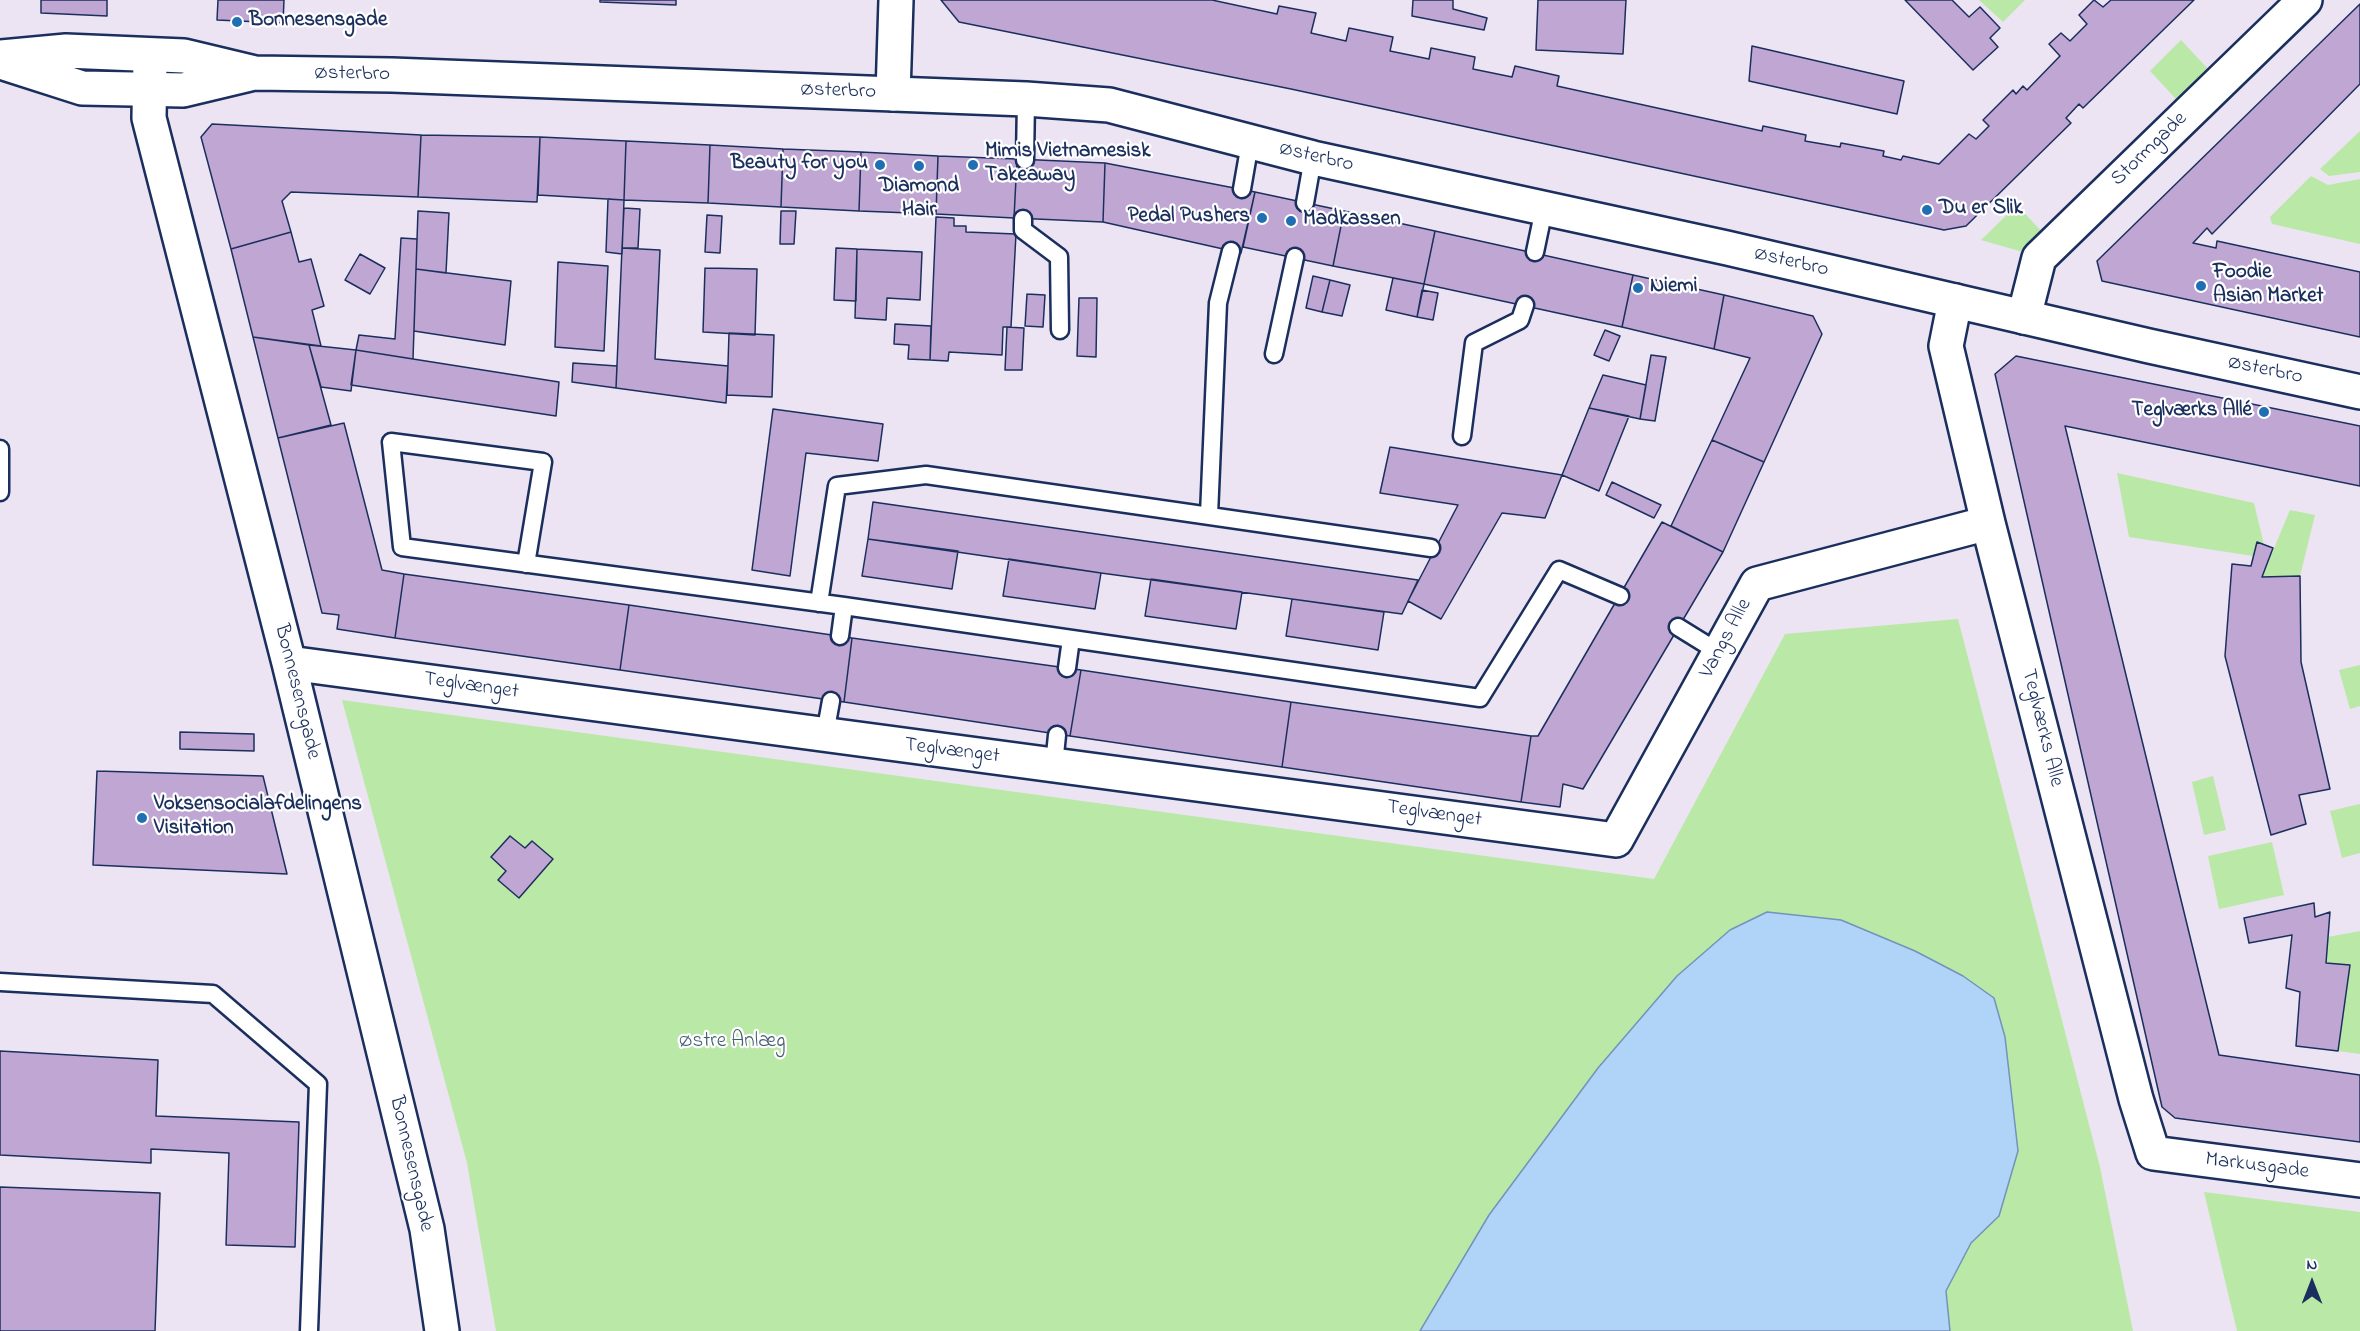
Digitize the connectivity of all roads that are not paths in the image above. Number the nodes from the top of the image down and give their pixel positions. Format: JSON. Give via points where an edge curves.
{"nodes":[{"id":1,"x":896,"y":0,"type":"edge"},
{"id":2,"x":2305,"y":0,"type":"edge"},
{"id":3,"x":150,"y":55,"type":"junction"},
{"id":4,"x":0,"y":57,"type":"edge"},
{"id":5,"x":0,"y":62,"type":"edge"},
{"id":6,"x":255,"y":73,"type":"junction"},
{"id":7,"x":149,"y":90,"type":"junction"},
{"id":8,"x":893,"y":94,"type":"junction"},
{"id":9,"x":1026,"y":99,"type":"junction"},
{"id":10,"x":1250,"y":143,"type":"junction"},
{"id":11,"x":1313,"y":158,"type":"junction"},
{"id":12,"x":1025,"y":160,"type":"dead end"},
{"id":13,"x":1242,"y":189,"type":"dead end"},
{"id":14,"x":1305,"y":203,"type":"dead end"},
{"id":15,"x":1544,"y":209,"type":"junction"},
{"id":16,"x":1023,"y":219,"type":"dead end"},
{"id":17,"x":1231,"y":251,"type":"dead end"},
{"id":18,"x":1535,"y":252,"type":"dead end"},
{"id":19,"x":1295,"y":258,"type":"dead end"},
{"id":20,"x":1955,"y":301,"type":"junction"},
{"id":21,"x":1525,"y":305,"type":"dead end"},
{"id":22,"x":2024,"y":317,"type":"junction"},
{"id":23,"x":1060,"y":330,"type":"dead end"},
{"id":24,"x":1274,"y":354,"type":"dead end"},
{"id":25,"x":2360,"y":392,"type":"edge"},
{"id":26,"x":1462,"y":436,"type":"dead end"},
{"id":27,"x":0,"y":449,"type":"edge"},
{"id":28,"x":0,"y":492,"type":"edge"},
{"id":29,"x":1209,"y":515,"type":"junction"},
{"id":30,"x":1988,"y":523,"type":"junction"},
{"id":31,"x":1431,"y":548,"type":"dead end"},
{"id":32,"x":526,"y":564,"type":"junction"},
{"id":33,"x":1620,"y":596,"type":"dead end"},
{"id":34,"x":819,"y":603,"type":"junction"},
{"id":35,"x":844,"y":606,"type":"junction"},
{"id":36,"x":1678,"y":627,"type":"dead end"},
{"id":37,"x":840,"y":636,"type":"dead end"},
{"id":38,"x":1071,"y":639,"type":"junction"},
{"id":39,"x":1726,"y":642,"type":"junction"},
{"id":40,"x":301,"y":664,"type":"junction"},
{"id":41,"x":1067,"y":668,"type":"dead end"},
{"id":42,"x":831,"y":701,"type":"dead end"},
{"id":43,"x":825,"y":734,"type":"junction"},
{"id":44,"x":1616,"y":840,"type":"joint"},
{"id":45,"x":0,"y":982,"type":"edge"},
{"id":46,"x":2153,"y":1153,"type":"joint"},
{"id":47,"x":2360,"y":1180,"type":"edge"},
{"id":48,"x":309,"y":1331,"type":"edge"},
{"id":49,"x":442,"y":1331,"type":"edge"}],
"edges":[{"from":1,"to":8,"type":"street"},
{"from":2,"to":22,"type":"street","name":"Stormgade","via":[[2039,258]]},
{"from":3,"to":4,"type":"street","name":"Østerbro","via":[[66,51]]},
{"from":3,"to":6,"type":"street","name":"Østerbro","via":[[184,56]]},
{"from":3,"to":7,"type":"street","name":"Bonnesensgade"},
{"from":5,"to":7,"type":"street","name":"Østerbro","via":[[82,88]]},
{"from":6,"to":7,"type":"street","name":"Østerbro","via":[[183,90]]},
{"from":6,"to":8,"type":"street","name":"Østerbro"},
{"from":7,"to":40,"type":"street","name":"Bonnesensgade","via":[[149,118]]},
{"from":8,"to":9,"type":"street","name":"Østerbro"},
{"from":9,"to":10,"type":"street","name":"Østerbro","via":[[1109,105]]},
{"from":9,"to":12,"type":"lane"},
{"from":10,"to":11,"type":"street","name":"Østerbro"},
{"from":10,"to":13,"type":"lane"},
{"from":11,"to":14,"type":"lane"},
{"from":11,"to":15,"type":"street","name":"Østerbro"},
{"from":15,"to":18,"type":"lane"},
{"from":15,"to":20,"type":"street","name":"Østerbro"},
{"from":16,"to":23,"type":"lane","via":[[1023,230],[1059,258]]},
{"from":17,"to":29,"type":"lane","via":[[1218,303]]},
{"from":19,"to":24,"type":"lane"},
{"from":20,"to":22,"type":"street","name":"Østerbro"},
{"from":20,"to":30,"type":"street","name":"Teglværks Alle","via":[[1946,346]]},
{"from":21,"to":26,"type":"lane","via":[[1520,320],[1474,343]]},
{"from":22,"to":25,"type":"street","name":"Østerbro"},
{"from":27,"to":28,"type":"lane"},
{"from":29,"to":31,"type":"lane"},
{"from":29,"to":34,"type":"lane","via":[[926,475],[837,486]]},
{"from":30,"to":39,"type":"street","name":"Vangs Alle","via":[[1757,584]]},
{"from":30,"to":46,"type":"street","name":"Teglværks Alle"},
{"from":32,"to":32,"type":"lane","via":[[543,462],[391,442],[402,547]]},
{"from":32,"to":34,"type":"lane"},
{"from":33,"to":38,"type":"lane","via":[[1559,570],[1480,698]]},
{"from":34,"to":35,"type":"lane"},
{"from":35,"to":37,"type":"lane"},
{"from":35,"to":38,"type":"lane"},
{"from":36,"to":39,"type":"lane"},
{"from":38,"to":41,"type":"lane"},
{"from":39,"to":44,"type":"street","name":"Vangs Alle"},
{"from":40,"to":43,"type":"street","name":"Teglvænget"},
{"from":40,"to":49,"type":"street","name":"Bonnesensgade","via":[[427,1229]]},
{"from":42,"to":43,"type":"lane"},
{"from":43,"to":44,"type":"street","name":"Teglvænget","via":[[1056,750]]},
{"from":45,"to":48,"type":"lane","via":[[213,994],[318,1084]]},
{"from":46,"to":47,"type":"street","name":"Markusgade"}]}
